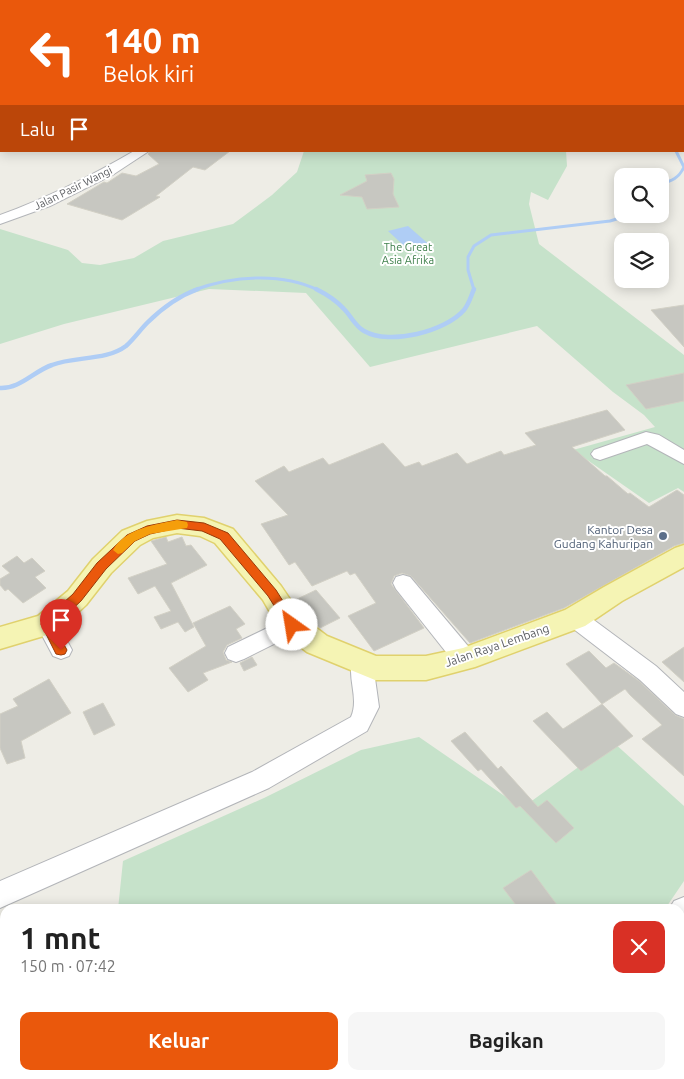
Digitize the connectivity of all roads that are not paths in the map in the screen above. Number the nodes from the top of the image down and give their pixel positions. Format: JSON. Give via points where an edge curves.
{"nodes":[{"id":1,"x":141,"y":152,"type":"edge"},
{"id":2,"x":0,"y":220,"type":"edge"},
{"id":3,"x":600,"y":454,"type":"dead end"},
{"id":4,"x":684,"y":458,"type":"edge"},
{"id":5,"x":684,"y":555,"type":"edge"},
{"id":6,"x":403,"y":583,"type":"dead end"},
{"id":7,"x":575,"y":618,"type":"junction"},
{"id":8,"x":47,"y":624,"type":"junction"},
{"id":9,"x":292,"y":625,"type":"junction"},
{"id":10,"x":0,"y":638,"type":"edge"},
{"id":11,"x":61,"y":650,"type":"dead end"},
{"id":12,"x":236,"y":653,"type":"dead end"},
{"id":13,"x":465,"y":659,"type":"junction"},
{"id":14,"x":362,"y":664,"type":"junction"},
{"id":15,"x":684,"y":707,"type":"edge"},
{"id":16,"x":0,"y":895,"type":"edge"}],
"edges":[{"from":1,"to":2,"type":"street","name":"Jalan Pasir Wangi","via":[[45,202]]},
{"from":3,"to":4,"type":"street","via":[[646,438]]},
{"from":5,"to":7,"type":"main road","name":"Jalan Raya Lembang"},
{"from":6,"to":13,"type":"street"},
{"from":7,"to":13,"type":"main road","name":"Jalan Raya Lembang"},
{"from":7,"to":15,"type":"street","via":[[648,673]]},
{"from":8,"to":9,"type":"main road","name":"Jalan Raya Lembang","via":[[77,598],[102,566],[131,538],[147,530],[177,524],[204,528],[224,536],[272,593]]},
{"from":8,"to":10,"type":"main road","name":"Jalan Raya Lembang"},
{"from":8,"to":11,"type":"street"},
{"from":9,"to":12,"type":"street"},
{"from":9,"to":14,"type":"main road","name":"Jalan Raya Lembang","via":[[317,644]]},
{"from":13,"to":14,"type":"main road","name":"Jalan Raya Lembang","via":[[426,668],[375,668]]},
{"from":14,"to":16,"type":"street","via":[[367,707],[359,724],[260,780]]}]}
